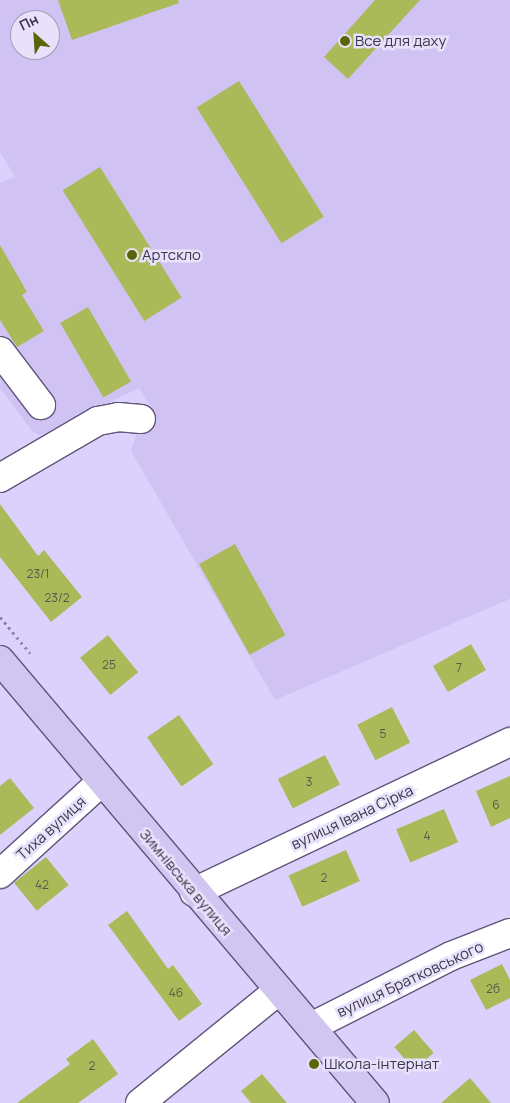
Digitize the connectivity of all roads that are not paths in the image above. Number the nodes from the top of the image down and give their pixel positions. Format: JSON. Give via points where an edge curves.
{"nodes":[{"id":1,"x":0,"y":351,"type":"edge"},
{"id":2,"x":41,"y":405,"type":"dead end"},
{"id":3,"x":141,"y":419,"type":"dead end"},
{"id":4,"x":0,"y":478,"type":"edge"},
{"id":5,"x":0,"y":660,"type":"edge"},
{"id":6,"x":510,"y":742,"type":"edge"},
{"id":7,"x":101,"y":782,"type":"junction"},
{"id":8,"x":0,"y":874,"type":"edge"},
{"id":9,"x":194,"y":892,"type":"junction"},
{"id":10,"x":510,"y":933,"type":"edge"},
{"id":11,"x":279,"y":990,"type":"junction"},
{"id":12,"x":311,"y":1026,"type":"junction"},
{"id":13,"x":140,"y":1103,"type":"edge"},
{"id":14,"x":375,"y":1103,"type":"edge"}],
"edges":[{"from":1,"to":2,"type":"street"},
{"from":3,"to":4,"type":"street","via":[[118,417],[98,421]]},
{"from":5,"to":7,"type":"main road","name":"Зимнівська вулиця"},
{"from":6,"to":9,"type":"street","name":"вулиця Івана Сірка"},
{"from":7,"to":8,"type":"street","name":"Тиха вулиця"},
{"from":7,"to":9,"type":"main road","name":"Зимнівська вулиця"},
{"from":9,"to":11,"type":"main road","name":"Зимнівська вулиця"},
{"from":10,"to":12,"type":"street","name":"вулиця Братковського","via":[[451,956]]},
{"from":11,"to":12,"type":"main road","name":"Зимнівська вулиця"},
{"from":11,"to":13,"type":"street"},
{"from":12,"to":14,"type":"main road","name":"Зимнівська вулиця"}]}
